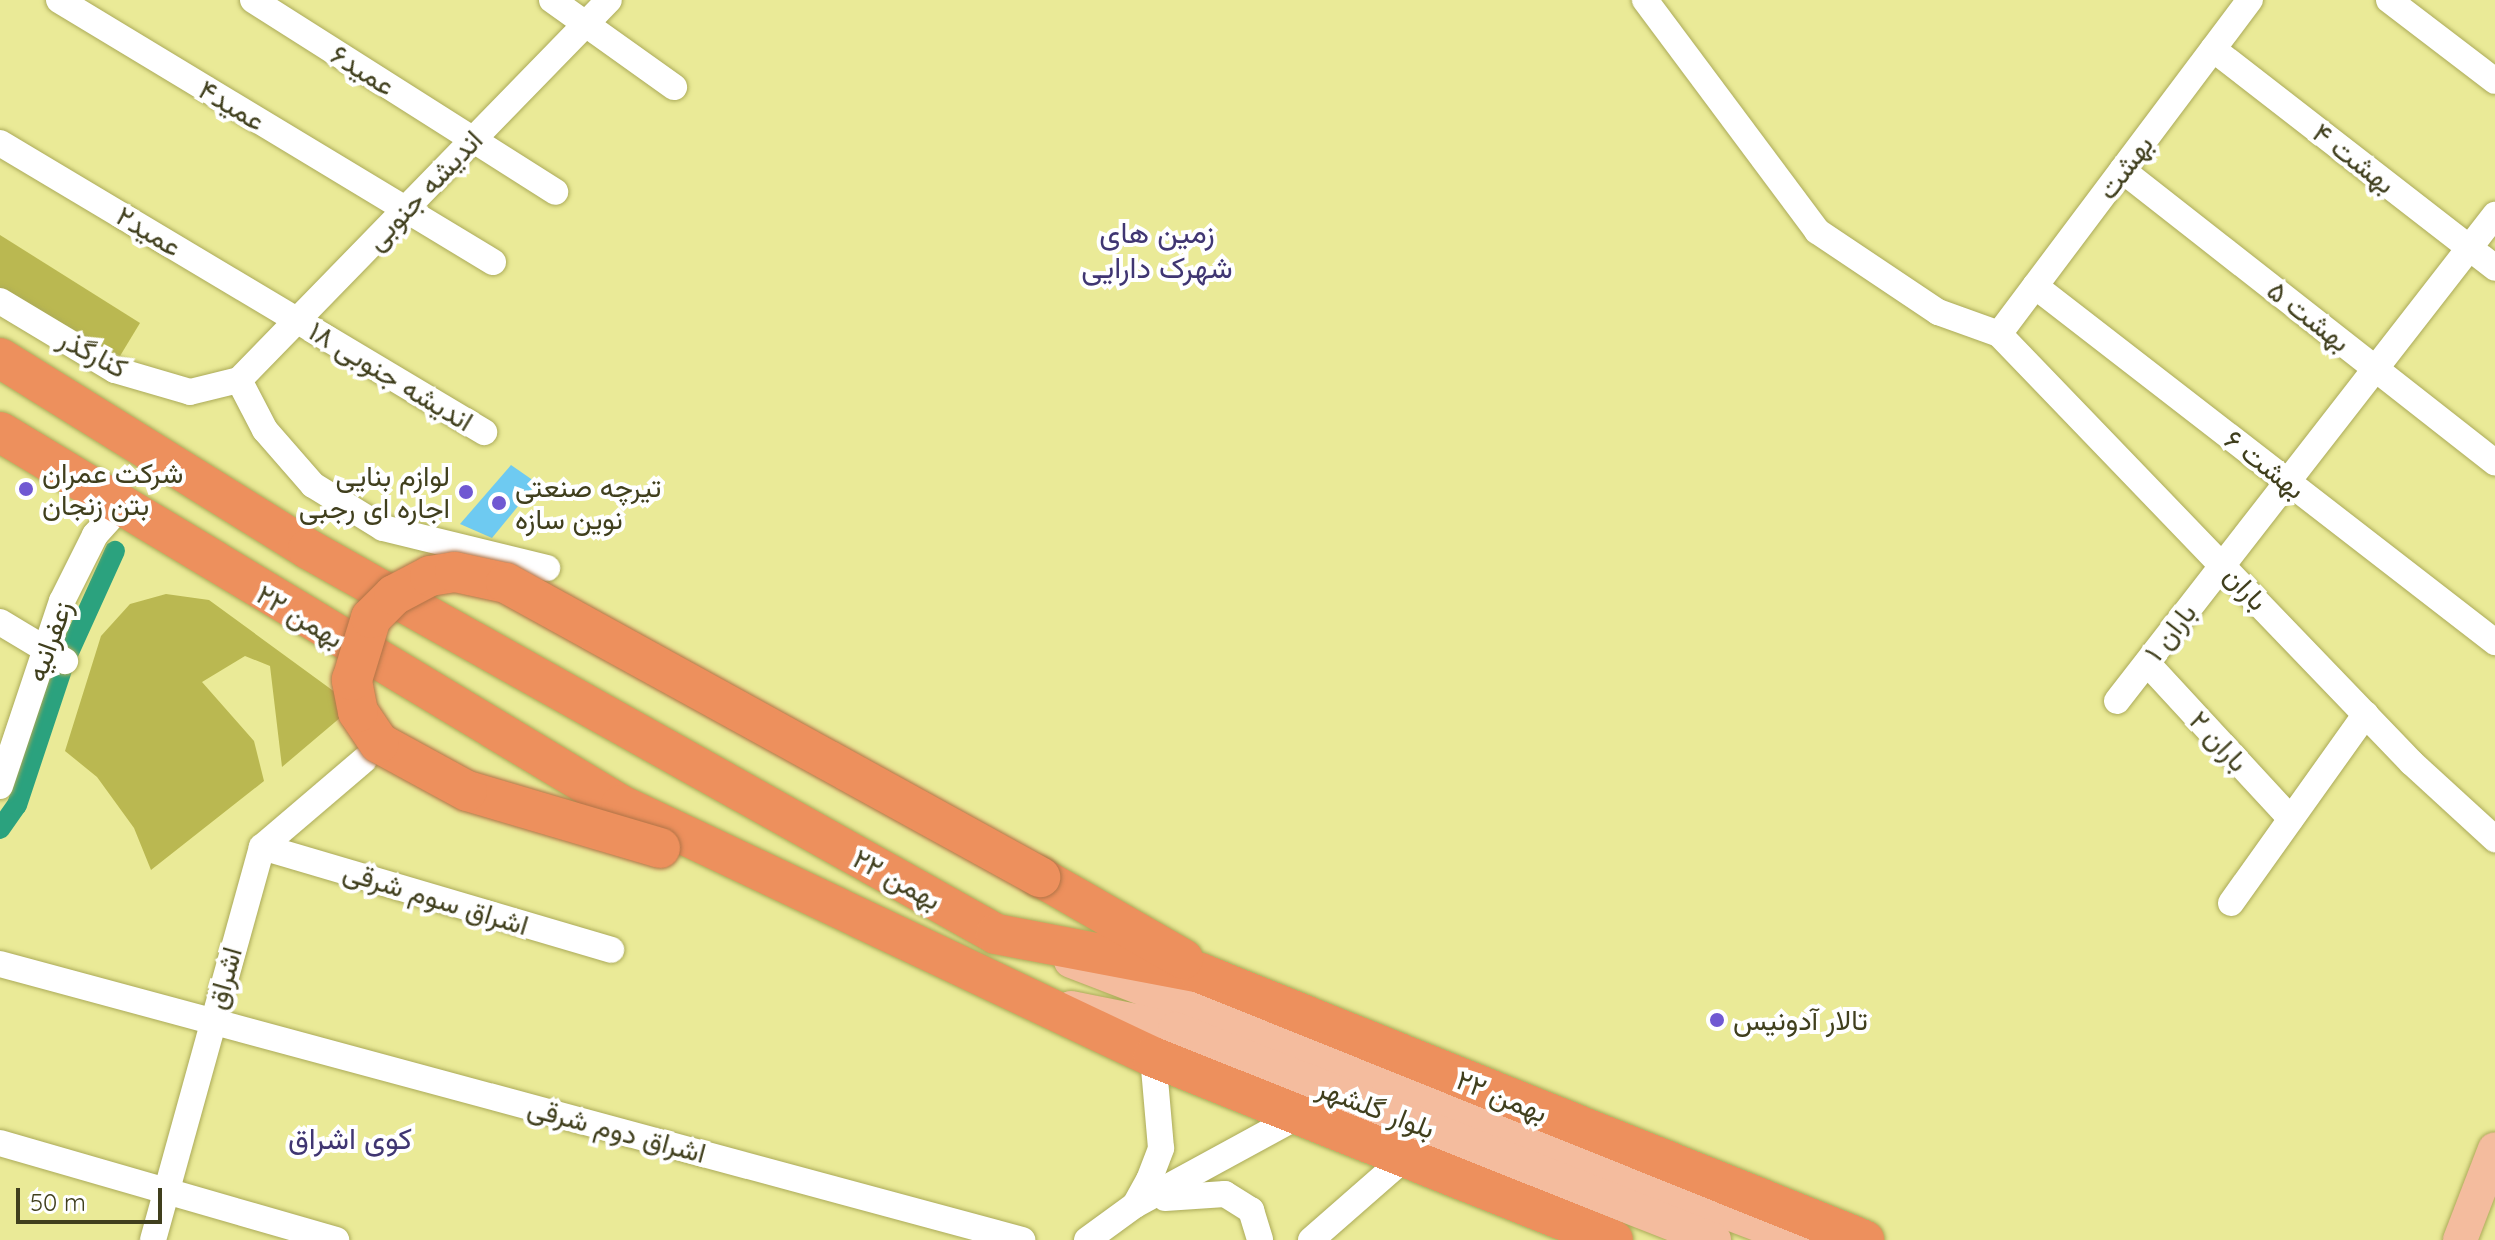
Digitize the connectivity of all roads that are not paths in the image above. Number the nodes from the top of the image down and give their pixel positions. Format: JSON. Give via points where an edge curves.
{"nodes":[{"id":1,"x":59,"y":0,"type":"edge"},
{"id":2,"x":552,"y":0,"type":"edge"},
{"id":3,"x":609,"y":0,"type":"edge"},
{"id":4,"x":1645,"y":0,"type":"edge"},
{"id":5,"x":2250,"y":0,"type":"edge"},
{"id":6,"x":2389,"y":0,"type":"edge"},
{"id":7,"x":259,"y":2,"type":"edge"},
{"id":8,"x":586,"y":24,"type":"junction"},
{"id":9,"x":2213,"y":49,"type":"junction"},
{"id":10,"x":2495,"y":81,"type":"edge"},
{"id":11,"x":674,"y":87,"type":"dead end"},
{"id":12,"x":474,"y":140,"type":"junction"},
{"id":13,"x":0,"y":143,"type":"edge"},
{"id":14,"x":2122,"y":170,"type":"junction"},
{"id":15,"x":555,"y":192,"type":"dead end"},
{"id":16,"x":405,"y":209,"type":"junction"},
{"id":17,"x":2495,"y":215,"type":"edge"},
{"id":18,"x":2469,"y":248,"type":"junction"},
{"id":19,"x":493,"y":262,"type":"dead end"},
{"id":20,"x":2495,"y":268,"type":"edge"},
{"id":21,"x":2035,"y":286,"type":"junction"},
{"id":22,"x":0,"y":301,"type":"edge"},
{"id":23,"x":298,"y":319,"type":"junction"},
{"id":24,"x":1999,"y":334,"type":"junction"},
{"id":25,"x":0,"y":358,"type":"edge"},
{"id":26,"x":2376,"y":368,"type":"junction"},
{"id":27,"x":239,"y":380,"type":"junction"},
{"id":28,"x":0,"y":432,"type":"edge"},
{"id":29,"x":484,"y":432,"type":"dead end"},
{"id":30,"x":2495,"y":462,"type":"edge"},
{"id":31,"x":172,"y":467,"type":"junction"},
{"id":32,"x":2288,"y":481,"type":"junction"},
{"id":33,"x":129,"y":513,"type":"junction"},
{"id":34,"x":2224,"y":564,"type":"junction"},
{"id":35,"x":547,"y":568,"type":"dead end"},
{"id":36,"x":0,"y":622,"type":"edge"},
{"id":37,"x":2495,"y":642,"type":"edge"},
{"id":38,"x":54,"y":654,"type":"junction"},
{"id":39,"x":2147,"y":663,"type":"junction"},
{"id":40,"x":2117,"y":701,"type":"dead end"},
{"id":41,"x":2366,"y":714,"type":"junction"},
{"id":42,"x":364,"y":760,"type":"dead end"},
{"id":43,"x":0,"y":786,"type":"edge"},
{"id":44,"x":2291,"y":819,"type":"junction"},
{"id":45,"x":2495,"y":839,"type":"edge"},
{"id":46,"x":262,"y":847,"type":"junction"},
{"id":47,"x":812,"y":896,"type":"junction"},
{"id":48,"x":2231,"y":903,"type":"dead end"},
{"id":49,"x":996,"y":934,"type":"junction"},
{"id":50,"x":611,"y":950,"type":"dead end"},
{"id":51,"x":0,"y":964,"type":"edge"},
{"id":52,"x":1221,"y":981,"type":"junction"},
{"id":53,"x":212,"y":1020,"type":"junction"},
{"id":54,"x":1164,"y":1043,"type":"junction"},
{"id":55,"x":1298,"y":1116,"type":"junction"},
{"id":56,"x":0,"y":1143,"type":"edge"},
{"id":57,"x":2495,"y":1149,"type":"edge"},
{"id":58,"x":1407,"y":1156,"type":"junction"},
{"id":59,"x":166,"y":1192,"type":"junction"},
{"id":60,"x":1135,"y":1205,"type":"junction"},
{"id":61,"x":1706,"y":1237,"type":"edge"},
{"id":62,"x":153,"y":1240,"type":"edge"},
{"id":63,"x":336,"y":1240,"type":"edge"},
{"id":64,"x":1022,"y":1240,"type":"edge"},
{"id":65,"x":1087,"y":1240,"type":"edge"},
{"id":66,"x":1260,"y":1240,"type":"edge"},
{"id":67,"x":1311,"y":1240,"type":"edge"},
{"id":68,"x":1613,"y":1240,"type":"edge"},
{"id":69,"x":1799,"y":1240,"type":"edge"},
{"id":70,"x":1864,"y":1240,"type":"edge"},
{"id":71,"x":2460,"y":1240,"type":"edge"}],
"edges":[{"from":1,"to":16,"type":"street","name":"عمید۴"},
{"from":2,"to":8,"type":"street"},
{"from":3,"to":8,"type":"street","name":"اندیشه جنوبی"},
{"from":4,"to":24,"type":"street","via":[[1817,231],[1938,312]]},
{"from":5,"to":9,"type":"street","name":"بهشت"},
{"from":6,"to":10,"type":"street"},
{"from":7,"to":12,"type":"street","name":"عمید۶"},
{"from":8,"to":11,"type":"street"},
{"from":8,"to":12,"type":"street","name":"اندیشه جنوبی"},
{"from":9,"to":14,"type":"street","name":"بهشت"},
{"from":9,"to":18,"type":"street","name":"بهشت ۴"},
{"from":12,"to":15,"type":"street","name":"عمید۶"},
{"from":12,"to":16,"type":"street","name":"اندیشه جنوبی"},
{"from":13,"to":23,"type":"street","name":"عمید۲"},
{"from":14,"to":21,"type":"street","name":"بهشت"},
{"from":14,"to":26,"type":"street","name":"بهشت ۵"},
{"from":16,"to":19,"type":"street","name":"عمید۴"},
{"from":16,"to":23,"type":"street","name":"اندیشه جنوبی"},
{"from":17,"to":18,"type":"street","name":"باران ۱"},
{"from":18,"to":20,"type":"street","name":"بهشت ۴"},
{"from":18,"to":26,"type":"street","name":"باران ۱"},
{"from":21,"to":24,"type":"street","name":"بهشت"},
{"from":21,"to":32,"type":"street","name":"بهشت ۶"},
{"from":22,"to":27,"type":"street","name":"کنارگذر","via":[[115,370],[190,392]]},
{"from":23,"to":27,"type":"street","name":"اندیشه جنوبی"},
{"from":23,"to":29,"type":"street","name":"اندیشه جنوبی ۱۸"},
{"from":24,"to":34,"type":"street","name":"باران"},
{"from":25,"to":31,"type":"highway","name":"۲۲ بهمن"},
{"from":26,"to":30,"type":"street","name":"بهشت ۵"},
{"from":26,"to":32,"type":"street","name":"باران ۱"},
{"from":27,"to":35,"type":"street","via":[[265,430],[313,485],[383,528]]},
{"from":28,"to":33,"type":"highway","name":"۲۲ بهمن"},
{"from":31,"to":33,"type":"highway","via":[[188,485],[190,513]]},
{"from":31,"to":49,"type":"highway","name":"۲۲ بهمن"},
{"from":32,"to":34,"type":"street","name":"باران ۱"},
{"from":32,"to":37,"type":"street","name":"بهشت ۶"},
{"from":33,"to":38,"type":"street","name":"زعفرانیه","via":[[95,535]]},
{"from":33,"to":47,"type":"highway","name":"۲۲ بهمن","via":[[608,798]]},
{"from":34,"to":39,"type":"street","name":"باران ۱"},
{"from":34,"to":41,"type":"street","name":"باران"},
{"from":36,"to":38,"type":"street"},
{"from":38,"to":43,"type":"street","name":"زعفرانیه"},
{"from":39,"to":40,"type":"street","name":"باران ۱"},
{"from":39,"to":44,"type":"street","name":"باران ۲"},
{"from":41,"to":44,"type":"street"},
{"from":41,"to":45,"type":"street","name":"باران"},
{"from":42,"to":46,"type":"street"},
{"from":44,"to":48,"type":"street"},
{"from":46,"to":50,"type":"street","name":"اشراق سوم شرقی"},
{"from":46,"to":53,"type":"street","name":"اشراق"},
{"from":47,"to":52,"type":"highway","bridge":true,"via":[[467,791],[379,743],[358,712],[352,680],[371,618],[394,595],[430,576],[455,572],[506,583]]},
{"from":47,"to":54,"type":"highway","name":"۲۲ بهمن","via":[[1047,1004]]},
{"from":49,"to":52,"type":"highway","name":"۲۲ بهمن"},
{"from":49,"to":69,"type":"main road","via":[[1252,1027]]},
{"from":51,"to":53,"type":"street","name":"اشراق دوم شرقی"},
{"from":52,"to":70,"type":"highway","name":"۲۲ بهمن"},
{"from":53,"to":59,"type":"street","name":"اشراق"},
{"from":53,"to":64,"type":"street","name":"اشراق دوم شرقی"},
{"from":54,"to":55,"type":"highway","name":"۲۲ بهمن"},
{"from":54,"to":60,"type":"street","via":[[1161,1148]]},
{"from":54,"to":61,"type":"main road","name":"بلوار گلشهر"},
{"from":55,"to":58,"type":"highway","name":"۲۲ بهمن"},
{"from":55,"to":60,"type":"street"},
{"from":56,"to":59,"type":"street"},
{"from":57,"to":71,"type":"main road"},
{"from":58,"to":67,"type":"street"},
{"from":58,"to":68,"type":"highway","name":"۲۲ بهمن"},
{"from":59,"to":62,"type":"street","name":"اشراق"},
{"from":59,"to":63,"type":"street"},
{"from":60,"to":65,"type":"street"},
{"from":60,"to":66,"type":"street","via":[[1200,1190],[1225,1194],[1251,1210]]}]}
